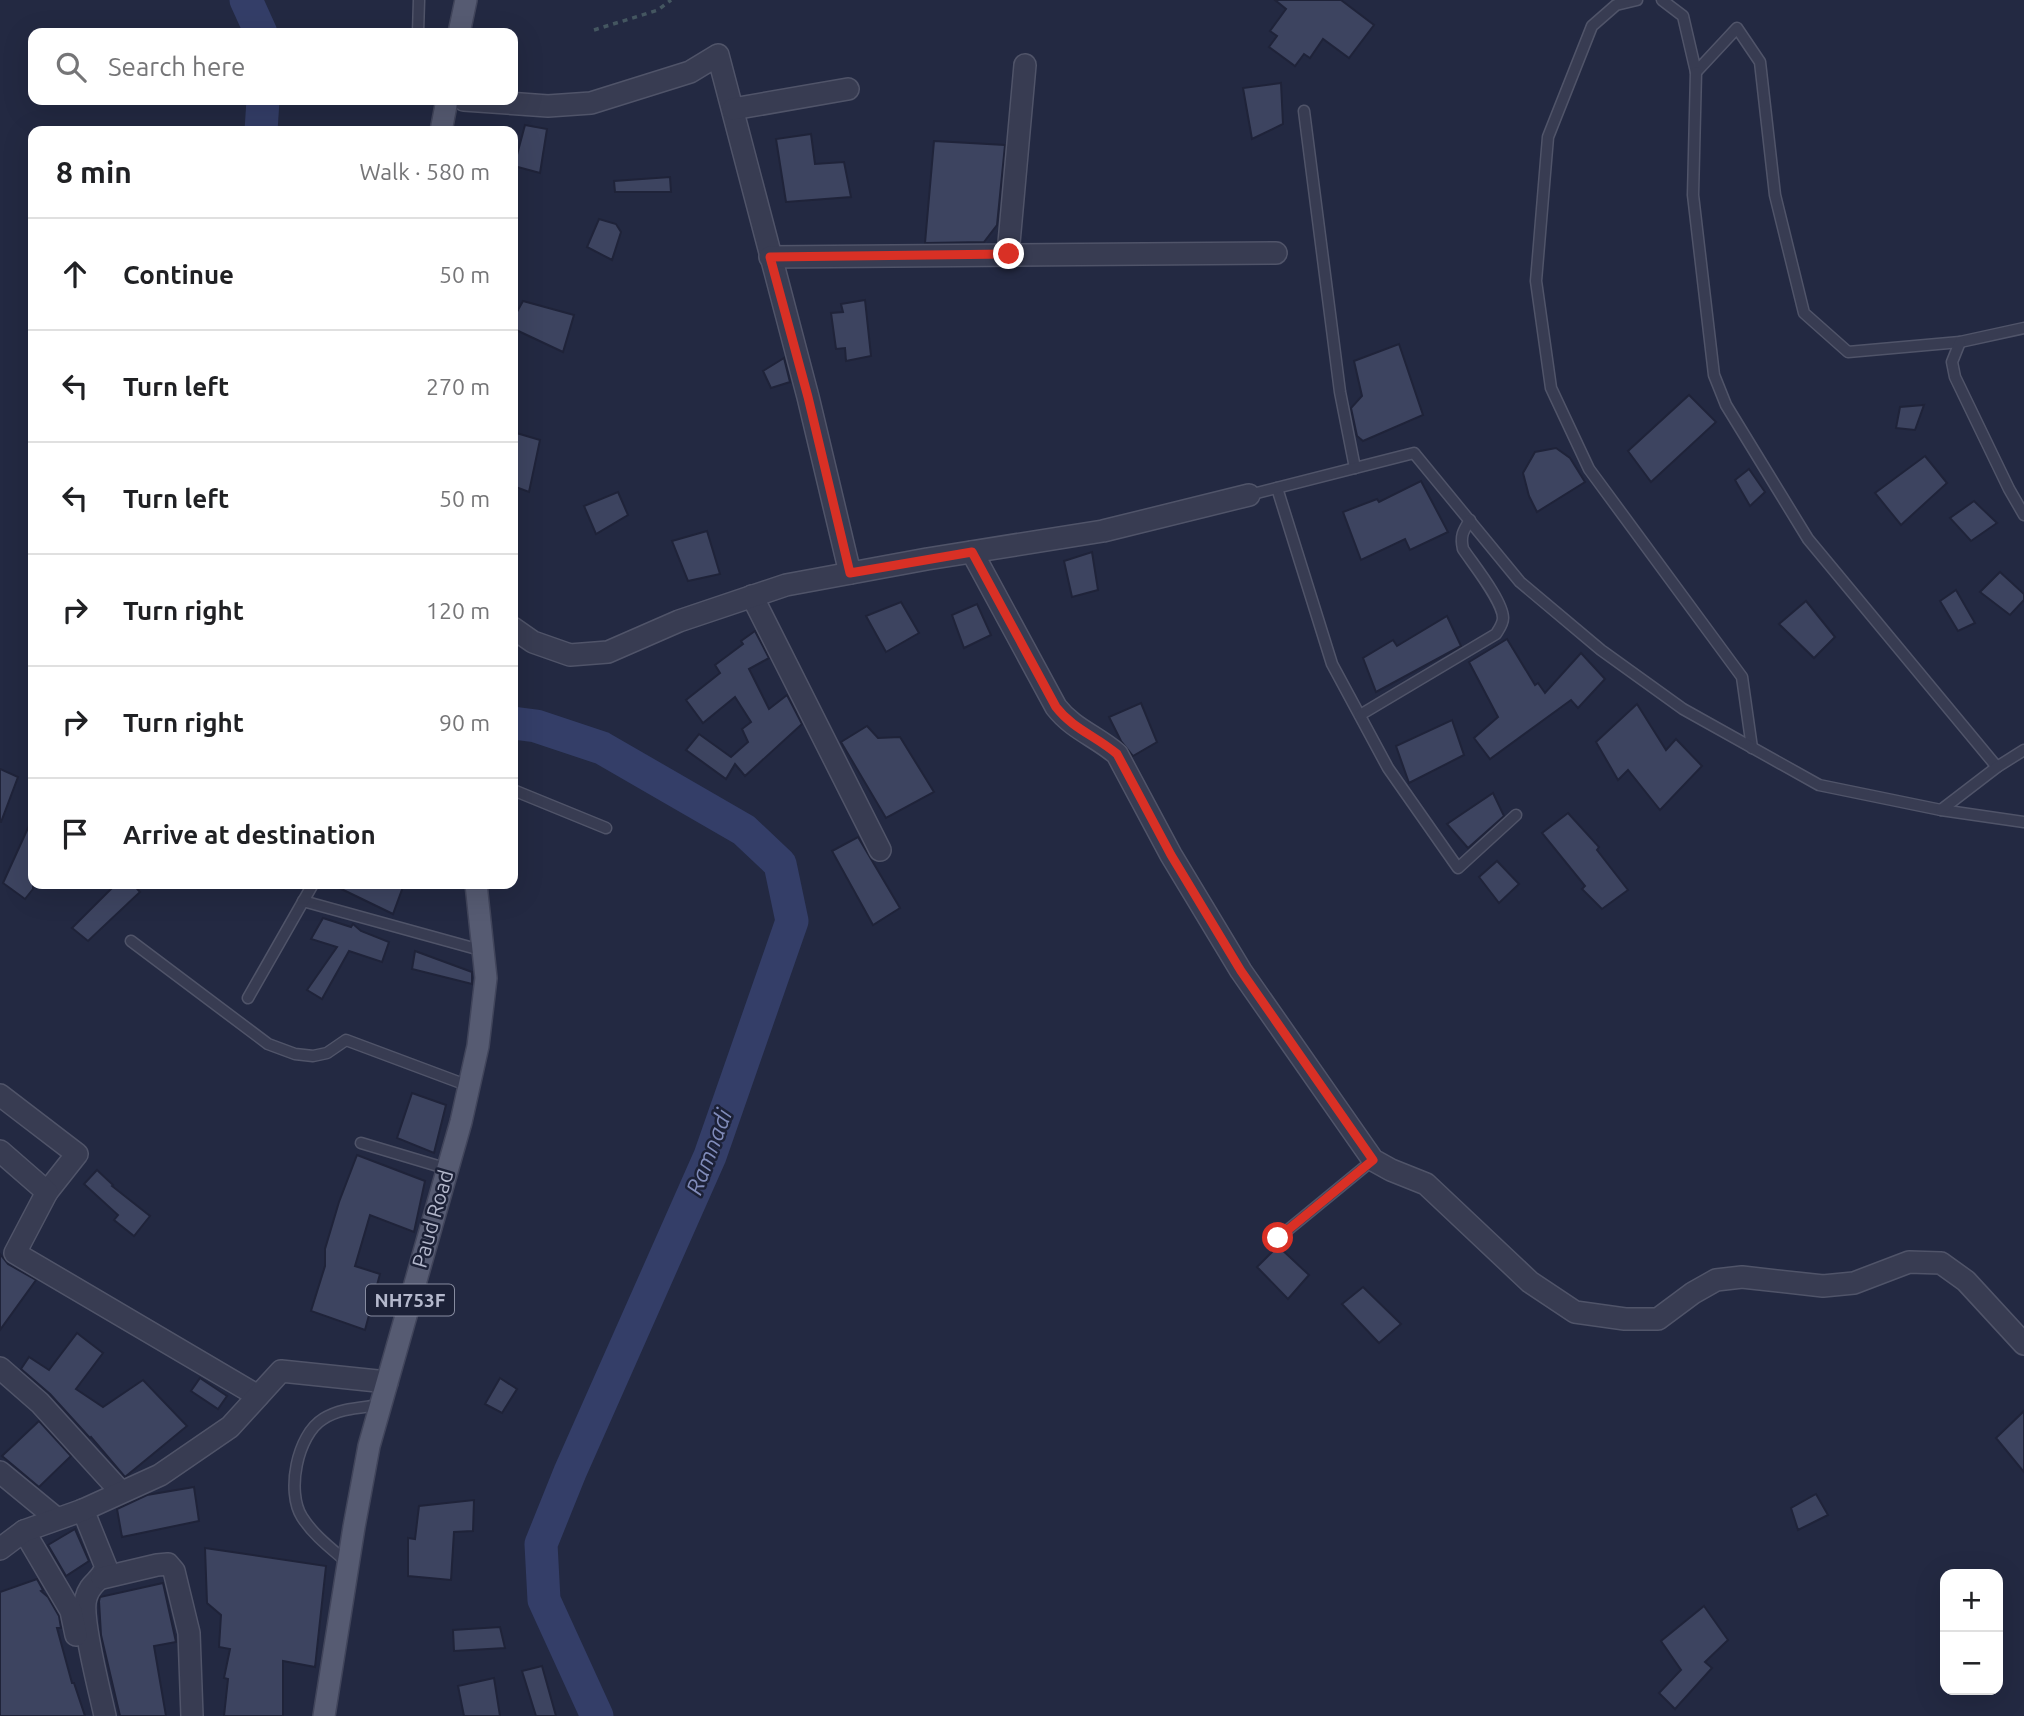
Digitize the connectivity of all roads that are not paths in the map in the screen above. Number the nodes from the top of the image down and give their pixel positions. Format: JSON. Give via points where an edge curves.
{"nodes":[{"id":1,"x":419,"y":0,"type":"edge"},
{"id":2,"x":466,"y":0,"type":"edge"},
{"id":3,"x":1637,"y":0,"type":"edge"},
{"id":4,"x":1662,"y":0,"type":"edge"},
{"id":5,"x":418,"y":28,"type":"edge"},
{"id":6,"x":460,"y":28,"type":"edge"},
{"id":7,"x":1025,"y":65,"type":"dead end"},
{"id":8,"x":1696,"y":72,"type":"junction"},
{"id":9,"x":848,"y":89,"type":"dead end"},
{"id":10,"x":518,"y":104,"type":"edge"},
{"id":11,"x":446,"y":105,"type":"edge"},
{"id":12,"x":733,"y":109,"type":"junction"},
{"id":13,"x":1304,"y":111,"type":"dead end"},
{"id":14,"x":442,"y":126,"type":"edge"},
{"id":15,"x":1276,"y":253,"type":"dead end"},
{"id":16,"x":1009,"y":254,"type":"junction"},
{"id":17,"x":770,"y":257,"type":"junction"},
{"id":18,"x":2024,"y":328,"type":"edge"},
{"id":19,"x":1960,"y":342,"type":"junction"},
{"id":20,"x":1355,"y":468,"type":"junction"},
{"id":21,"x":1277,"y":488,"type":"junction"},
{"id":22,"x":1249,"y":495,"type":"joint"},
{"id":23,"x":2024,"y":515,"type":"edge"},
{"id":24,"x":1469,"y":520,"type":"junction"},
{"id":25,"x":972,"y":552,"type":"junction"},
{"id":26,"x":850,"y":573,"type":"junction"},
{"id":27,"x":752,"y":596,"type":"junction"},
{"id":28,"x":518,"y":632,"type":"edge"},
{"id":29,"x":1360,"y":715,"type":"junction"},
{"id":30,"x":1752,"y":748,"type":"junction"},
{"id":31,"x":2024,"y":751,"type":"edge"},
{"id":32,"x":1997,"y":766,"type":"junction"},
{"id":33,"x":518,"y":792,"type":"edge"},
{"id":34,"x":1941,"y":810,"type":"junction"},
{"id":35,"x":1516,"y":815,"type":"dead end"},
{"id":36,"x":2024,"y":822,"type":"edge"},
{"id":37,"x":606,"y":828,"type":"dead end"},
{"id":38,"x":880,"y":850,"type":"dead end"},
{"id":39,"x":310,"y":889,"type":"edge"},
{"id":40,"x":477,"y":889,"type":"edge"},
{"id":41,"x":303,"y":901,"type":"junction"},
{"id":42,"x":131,"y":940,"type":"dead end"},
{"id":43,"x":484,"y":951,"type":"junction"},
{"id":44,"x":248,"y":998,"type":"dead end"},
{"id":45,"x":469,"y":1086,"type":"junction"},
{"id":46,"x":0,"y":1095,"type":"edge"},
{"id":47,"x":361,"y":1143,"type":"dead end"},
{"id":48,"x":0,"y":1151,"type":"edge"},
{"id":49,"x":1373,"y":1160,"type":"junction"},
{"id":50,"x":448,"y":1169,"type":"junction"},
{"id":51,"x":47,"y":1192,"type":"junction"},
{"id":52,"x":1278,"y":1238,"type":"dead end"},
{"id":53,"x":7,"y":1249,"type":"edge"},
{"id":54,"x":2024,"y":1344,"type":"edge"},
{"id":55,"x":0,"y":1368,"type":"edge"},
{"id":56,"x":387,"y":1382,"type":"junction"},
{"id":57,"x":258,"y":1396,"type":"junction"},
{"id":58,"x":380,"y":1405,"type":"junction"},
{"id":59,"x":0,"y":1472,"type":"edge"},
{"id":60,"x":121,"y":1492,"type":"junction"},
{"id":61,"x":83,"y":1510,"type":"junction"},
{"id":62,"x":56,"y":1518,"type":"junction"},
{"id":63,"x":24,"y":1531,"type":"junction"},
{"id":64,"x":0,"y":1549,"type":"edge"},
{"id":65,"x":348,"y":1563,"type":"junction"},
{"id":66,"x":102,"y":1578,"type":"junction"},
{"id":67,"x":95,"y":1716,"type":"edge"},
{"id":68,"x":105,"y":1716,"type":"edge"},
{"id":69,"x":192,"y":1716,"type":"edge"},
{"id":70,"x":324,"y":1716,"type":"edge"}],
"edges":[{"from":1,"to":5,"type":"lane"},
{"from":2,"to":6,"type":"main road"},
{"from":3,"to":30,"type":"lane","via":[[1616,5],[1592,26],[1548,137],[1535,281],[1551,388],[1589,469],[1742,677]]},
{"from":4,"to":8,"type":"lane","via":[[1683,16]]},
{"from":7,"to":16,"type":"street"},
{"from":8,"to":19,"type":"lane","via":[[1737,28],[1760,62],[1775,195],[1804,313],[1848,352]]},
{"from":8,"to":32,"type":"lane","via":[[1693,195],[1714,375],[1726,405],[1808,540]]},
{"from":9,"to":12,"type":"street"},
{"from":10,"to":12,"type":"street","via":[[590,103],[690,72],[718,55]]},
{"from":11,"to":14,"type":"main road"},
{"from":12,"to":17,"type":"street"},
{"from":13,"to":20,"type":"lane","via":[[1340,392]]},
{"from":15,"to":16,"type":"street"},
{"from":16,"to":17,"type":"street"},
{"from":17,"to":26,"type":"street"},
{"from":18,"to":19,"type":"lane"},
{"from":19,"to":23,"type":"lane","via":[[1952,362],[1955,377]]},
{"from":20,"to":21,"type":"lane"},
{"from":20,"to":24,"type":"lane","via":[[1414,453]]},
{"from":21,"to":22,"type":"lane"},
{"from":21,"to":29,"type":"lane","via":[[1332,664]]},
{"from":22,"to":25,"type":"street","via":[[1103,531]]},
{"from":24,"to":29,"type":"lane","via":[[1462,531],[1463,549],[1500,606],[1501,627]]},
{"from":24,"to":30,"type":"lane","via":[[1520,582],[1601,650],[1683,709]]},
{"from":25,"to":26,"type":"street"},
{"from":25,"to":49,"type":"street","via":[[1056,707],[1068,722],[1117,754],[1241,971]]},
{"from":26,"to":27,"type":"street","via":[[786,584]]},
{"from":27,"to":28,"type":"street","via":[[608,652],[570,655]]},
{"from":27,"to":38,"type":"street"},
{"from":29,"to":35,"type":"lane","via":[[1388,768],[1458,869]]},
{"from":30,"to":34,"type":"lane","via":[[1819,785]]},
{"from":31,"to":32,"type":"lane"},
{"from":32,"to":34,"type":"lane"},
{"from":33,"to":37,"type":"lane"},
{"from":34,"to":36,"type":"lane"},
{"from":39,"to":41,"type":"lane"},
{"from":40,"to":43,"type":"main road","name":"Paud Road","number":"NH753F"},
{"from":41,"to":43,"type":"lane"},
{"from":41,"to":44,"type":"lane"},
{"from":42,"to":45,"type":"lane","via":[[268,1044],[313,1056],[346,1040]]},
{"from":43,"to":45,"type":"main road","name":"Paud Road","number":"NH753F","via":[[484,996]]},
{"from":45,"to":50,"type":"main road","name":"Paud Road","number":"NH753F"},
{"from":46,"to":51,"type":"street","via":[[77,1154]]},
{"from":47,"to":50,"type":"lane"},
{"from":48,"to":51,"type":"street"},
{"from":49,"to":52,"type":"lane"},
{"from":49,"to":54,"type":"street","via":[[1426,1184],[1530,1282],[1575,1312],[1658,1319],[1716,1280],[1742,1277],[1823,1286],[1854,1283],[1909,1262],[1941,1264],[1966,1281]]},
{"from":50,"to":56,"type":"main road","name":"Paud Road","number":"NH753F"},
{"from":51,"to":53,"type":"street"},
{"from":53,"to":57,"type":"street"},
{"from":55,"to":60,"type":"street","via":[[40,1403]]},
{"from":56,"to":57,"type":"street","via":[[281,1371]]},
{"from":56,"to":58,"type":"main road","name":"Paud Road","number":"NH753F"},
{"from":57,"to":60,"type":"street","via":[[230,1427],[160,1475]]},
{"from":58,"to":65,"type":"main road","name":"Paud Road","number":"NH753F"},
{"from":58,"to":65,"type":"lane","via":[[338,1411],[320,1421],[300,1447],[294,1483],[300,1515]]},
{"from":59,"to":62,"type":"street"},
{"from":60,"to":61,"type":"street"},
{"from":61,"to":62,"type":"street"},
{"from":61,"to":66,"type":"street","via":[[104,1558]]},
{"from":62,"to":63,"type":"street"},
{"from":63,"to":64,"type":"street"},
{"from":63,"to":67,"type":"street","via":[[71,1611]]},
{"from":65,"to":70,"type":"main road","name":"Paud Road","number":"NH753F"},
{"from":66,"to":68,"type":"street","via":[[89,1587],[83,1608]]},
{"from":66,"to":69,"type":"street","via":[[157,1564],[168,1564],[174,1571],[189,1633]]}]}
